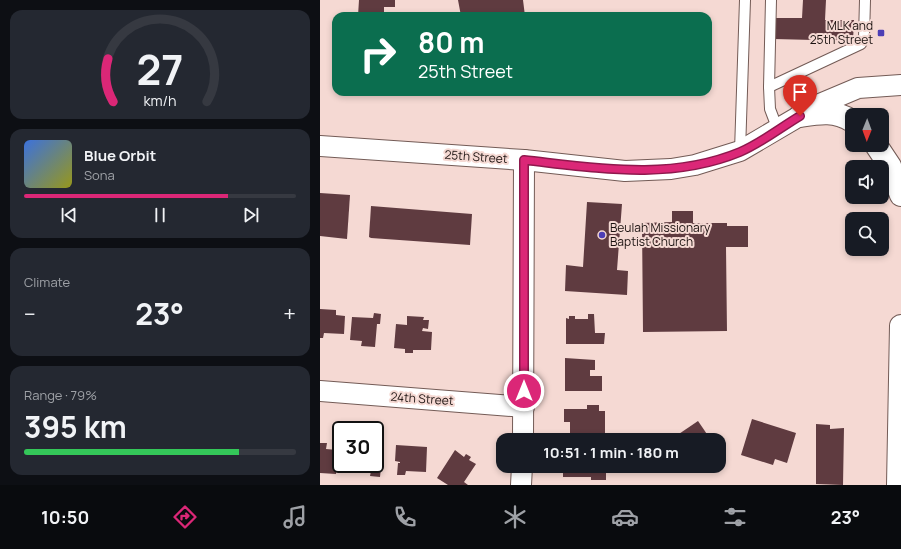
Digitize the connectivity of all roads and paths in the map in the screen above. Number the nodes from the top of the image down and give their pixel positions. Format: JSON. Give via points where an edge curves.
{"nodes":[{"id":1,"x":745,"y":0,"type":"edge"},
{"id":2,"x":771,"y":0,"type":"edge"},
{"id":3,"x":865,"y":0,"type":"edge"},
{"id":4,"x":901,"y":85,"type":"edge"},
{"id":5,"x":769,"y":87,"type":"junction"},
{"id":6,"x":800,"y":116,"type":"junction"},
{"id":7,"x":845,"y":117,"type":"edge"},
{"id":8,"x":778,"y":130,"type":"junction"},
{"id":9,"x":320,"y":146,"type":"edge"},
{"id":10,"x":740,"y":152,"type":"junction"},
{"id":11,"x":881,"y":152,"type":"edge"},
{"id":12,"x":524,"y":160,"type":"junction"},
{"id":13,"x":901,"y":195,"type":"edge"},
{"id":14,"x":901,"y":326,"type":"edge"},
{"id":15,"x":320,"y":392,"type":"edge"},
{"id":16,"x":524,"y":406,"type":"junction"},
{"id":17,"x":522,"y":433,"type":"edge"},
{"id":18,"x":522,"y":473,"type":"edge"},
{"id":19,"x":521,"y":485,"type":"edge"},
{"id":20,"x":898,"y":485,"type":"edge"}],
"edges":[{"from":1,"to":10,"type":"lane"},
{"from":2,"to":5,"type":"lane"},
{"from":3,"to":5,"type":"lane","via":[[864,38],[861,44]]},
{"from":4,"to":6,"type":"street","name":"25th Street","via":[[858,88],[820,104]]},
{"from":5,"to":8,"type":"lane","via":[[770,109]]},
{"from":6,"to":7,"type":"main road","via":[[828,112]]},
{"from":6,"to":8,"type":"street","name":"25th Street"},
{"from":8,"to":10,"type":"street","name":"25th Street"},
{"from":9,"to":12,"type":"street","name":"25th Street"},
{"from":10,"to":12,"type":"street","name":"25th Street","via":[[695,165],[648,171]]},
{"from":11,"to":13,"type":"main road","via":[[890,166]]},
{"from":12,"to":16,"type":"street"},
{"from":14,"to":20,"type":"main road"},
{"from":15,"to":16,"type":"street","name":"24th Street"},
{"from":16,"to":17,"type":"street"},
{"from":18,"to":19,"type":"street"}]}
